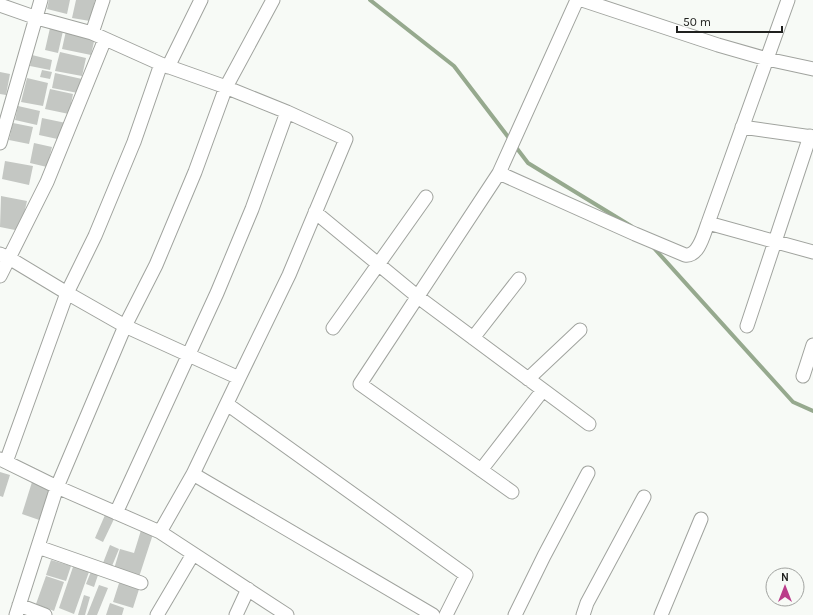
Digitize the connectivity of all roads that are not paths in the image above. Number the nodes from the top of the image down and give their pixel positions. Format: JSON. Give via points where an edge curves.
{"nodes":[{"id":1,"x":41,"y":0,"type":"edge"},
{"id":2,"x":103,"y":0,"type":"edge"},
{"id":3,"x":201,"y":0,"type":"edge"},
{"id":4,"x":273,"y":0,"type":"edge"},
{"id":5,"x":577,"y":0,"type":"edge"},
{"id":6,"x":582,"y":0,"type":"edge"},
{"id":7,"x":788,"y":0,"type":"edge"},
{"id":8,"x":0,"y":5,"type":"edge"},
{"id":9,"x":36,"y":18,"type":"junction"},
{"id":10,"x":92,"y":34,"type":"junction"},
{"id":11,"x":105,"y":39,"type":"junction"},
{"id":12,"x":767,"y":59,"type":"junction"},
{"id":13,"x":164,"y":65,"type":"junction"},
{"id":14,"x":813,"y":69,"type":"edge"},
{"id":15,"x":226,"y":87,"type":"junction"},
{"id":16,"x":287,"y":112,"type":"junction"},
{"id":17,"x":742,"y":127,"type":"junction"},
{"id":18,"x":811,"y":137,"type":"edge"},
{"id":19,"x":0,"y":143,"type":"edge"},
{"id":20,"x":499,"y":173,"type":"junction"},
{"id":21,"x":426,"y":197,"type":"dead end"},
{"id":22,"x":315,"y":212,"type":"junction"},
{"id":23,"x":708,"y":223,"type":"junction"},
{"id":24,"x":775,"y":242,"type":"junction"},
{"id":25,"x":813,"y":252,"type":"edge"},
{"id":26,"x":5,"y":256,"type":"edge"},
{"id":27,"x":378,"y":264,"type":"junction"},
{"id":28,"x":0,"y":276,"type":"edge"},
{"id":29,"x":519,"y":279,"type":"dead end"},
{"id":30,"x":67,"y":293,"type":"junction"},
{"id":31,"x":418,"y":297,"type":"junction"},
{"id":32,"x":125,"y":326,"type":"junction"},
{"id":33,"x":748,"y":326,"type":"dead end"},
{"id":34,"x":333,"y":328,"type":"dead end"},
{"id":35,"x":580,"y":330,"type":"dead end"},
{"id":36,"x":473,"y":338,"type":"junction"},
{"id":37,"x":813,"y":345,"type":"edge"},
{"id":38,"x":188,"y":355,"type":"junction"},
{"id":39,"x":803,"y":376,"type":"dead end"},
{"id":40,"x":239,"y":378,"type":"junction"},
{"id":41,"x":528,"y":379,"type":"junction"},
{"id":42,"x":543,"y":390,"type":"junction"},
{"id":43,"x":227,"y":404,"type":"junction"},
{"id":44,"x":589,"y":424,"type":"dead end"},
{"id":45,"x":3,"y":460,"type":"edge"},
{"id":46,"x":481,"y":470,"type":"junction"},
{"id":47,"x":588,"y":473,"type":"dead end"},
{"id":48,"x":193,"y":474,"type":"junction"},
{"id":49,"x":57,"y":487,"type":"junction"},
{"id":50,"x":512,"y":492,"type":"dead end"},
{"id":51,"x":644,"y":497,"type":"dead end"},
{"id":52,"x":116,"y":513,"type":"junction"},
{"id":53,"x":701,"y":519,"type":"dead end"},
{"id":54,"x":160,"y":532,"type":"junction"},
{"id":55,"x":38,"y":547,"type":"junction"},
{"id":56,"x":193,"y":554,"type":"junction"},
{"id":57,"x":141,"y":583,"type":"dead end"},
{"id":58,"x":248,"y":589,"type":"junction"},
{"id":59,"x":18,"y":610,"type":"edge"},
{"id":60,"x":45,"y":615,"type":"edge"},
{"id":61,"x":158,"y":615,"type":"edge"},
{"id":62,"x":236,"y":615,"type":"edge"},
{"id":63,"x":287,"y":615,"type":"edge"},
{"id":64,"x":433,"y":615,"type":"edge"},
{"id":65,"x":446,"y":615,"type":"edge"},
{"id":66,"x":515,"y":615,"type":"edge"},
{"id":67,"x":583,"y":615,"type":"edge"},
{"id":68,"x":662,"y":615,"type":"edge"}],
"edges":[{"from":1,"to":9,"type":"street"},
{"from":2,"to":10,"type":"street"},
{"from":3,"to":13,"type":"street"},
{"from":4,"to":15,"type":"street"},
{"from":5,"to":20,"type":"street"},
{"from":6,"to":12,"type":"street"},
{"from":7,"to":12,"type":"street"},
{"from":8,"to":9,"type":"street"},
{"from":9,"to":10,"type":"street"},
{"from":9,"to":19,"type":"street"},
{"from":10,"to":11,"type":"street"},
{"from":11,"to":13,"type":"street"},
{"from":11,"to":26,"type":"street","via":[[47,182]]},
{"from":12,"to":14,"type":"street"},
{"from":12,"to":17,"type":"street"},
{"from":13,"to":15,"type":"street"},
{"from":13,"to":30,"type":"street","via":[[95,236]]},
{"from":15,"to":16,"type":"street"},
{"from":15,"to":32,"type":"street","via":[[156,265]]},
{"from":16,"to":22,"type":"street","via":[[346,139]]},
{"from":16,"to":38,"type":"street","via":[[252,209]]},
{"from":17,"to":18,"type":"street"},
{"from":17,"to":23,"type":"street"},
{"from":18,"to":24,"type":"street"},
{"from":20,"to":23,"type":"street","via":[[685,255],[692,254],[697,249]]},
{"from":20,"to":31,"type":"street"},
{"from":21,"to":27,"type":"street"},
{"from":22,"to":27,"type":"street"},
{"from":22,"to":40,"type":"street","via":[[289,275]]},
{"from":23,"to":24,"type":"street"},
{"from":24,"to":25,"type":"street"},
{"from":24,"to":33,"type":"street"},
{"from":26,"to":28,"type":"street"},
{"from":26,"to":30,"type":"street"},
{"from":27,"to":31,"type":"street"},
{"from":27,"to":34,"type":"street"},
{"from":29,"to":36,"type":"street"},
{"from":30,"to":32,"type":"street"},
{"from":30,"to":45,"type":"street"},
{"from":31,"to":36,"type":"street"},
{"from":31,"to":46,"type":"street","via":[[360,384]]},
{"from":32,"to":38,"type":"street"},
{"from":32,"to":49,"type":"street"},
{"from":35,"to":41,"type":"street"},
{"from":36,"to":41,"type":"street"},
{"from":37,"to":39,"type":"street"},
{"from":38,"to":40,"type":"street"},
{"from":38,"to":52,"type":"street"},
{"from":40,"to":43,"type":"street"},
{"from":41,"to":42,"type":"street"},
{"from":42,"to":44,"type":"street"},
{"from":42,"to":46,"type":"street"},
{"from":43,"to":48,"type":"street"},
{"from":43,"to":65,"type":"street","via":[[466,575]]},
{"from":45,"to":49,"type":"street"},
{"from":46,"to":50,"type":"street"},
{"from":47,"to":66,"type":"street"},
{"from":48,"to":54,"type":"street"},
{"from":48,"to":64,"type":"street"},
{"from":49,"to":52,"type":"street"},
{"from":49,"to":55,"type":"street"},
{"from":51,"to":67,"type":"street"},
{"from":52,"to":54,"type":"street"},
{"from":53,"to":68,"type":"street"},
{"from":54,"to":56,"type":"street"},
{"from":55,"to":57,"type":"street"},
{"from":55,"to":59,"type":"street"},
{"from":56,"to":58,"type":"street"},
{"from":56,"to":61,"type":"street"},
{"from":58,"to":62,"type":"street"},
{"from":58,"to":63,"type":"street"},
{"from":59,"to":60,"type":"street"}]}
